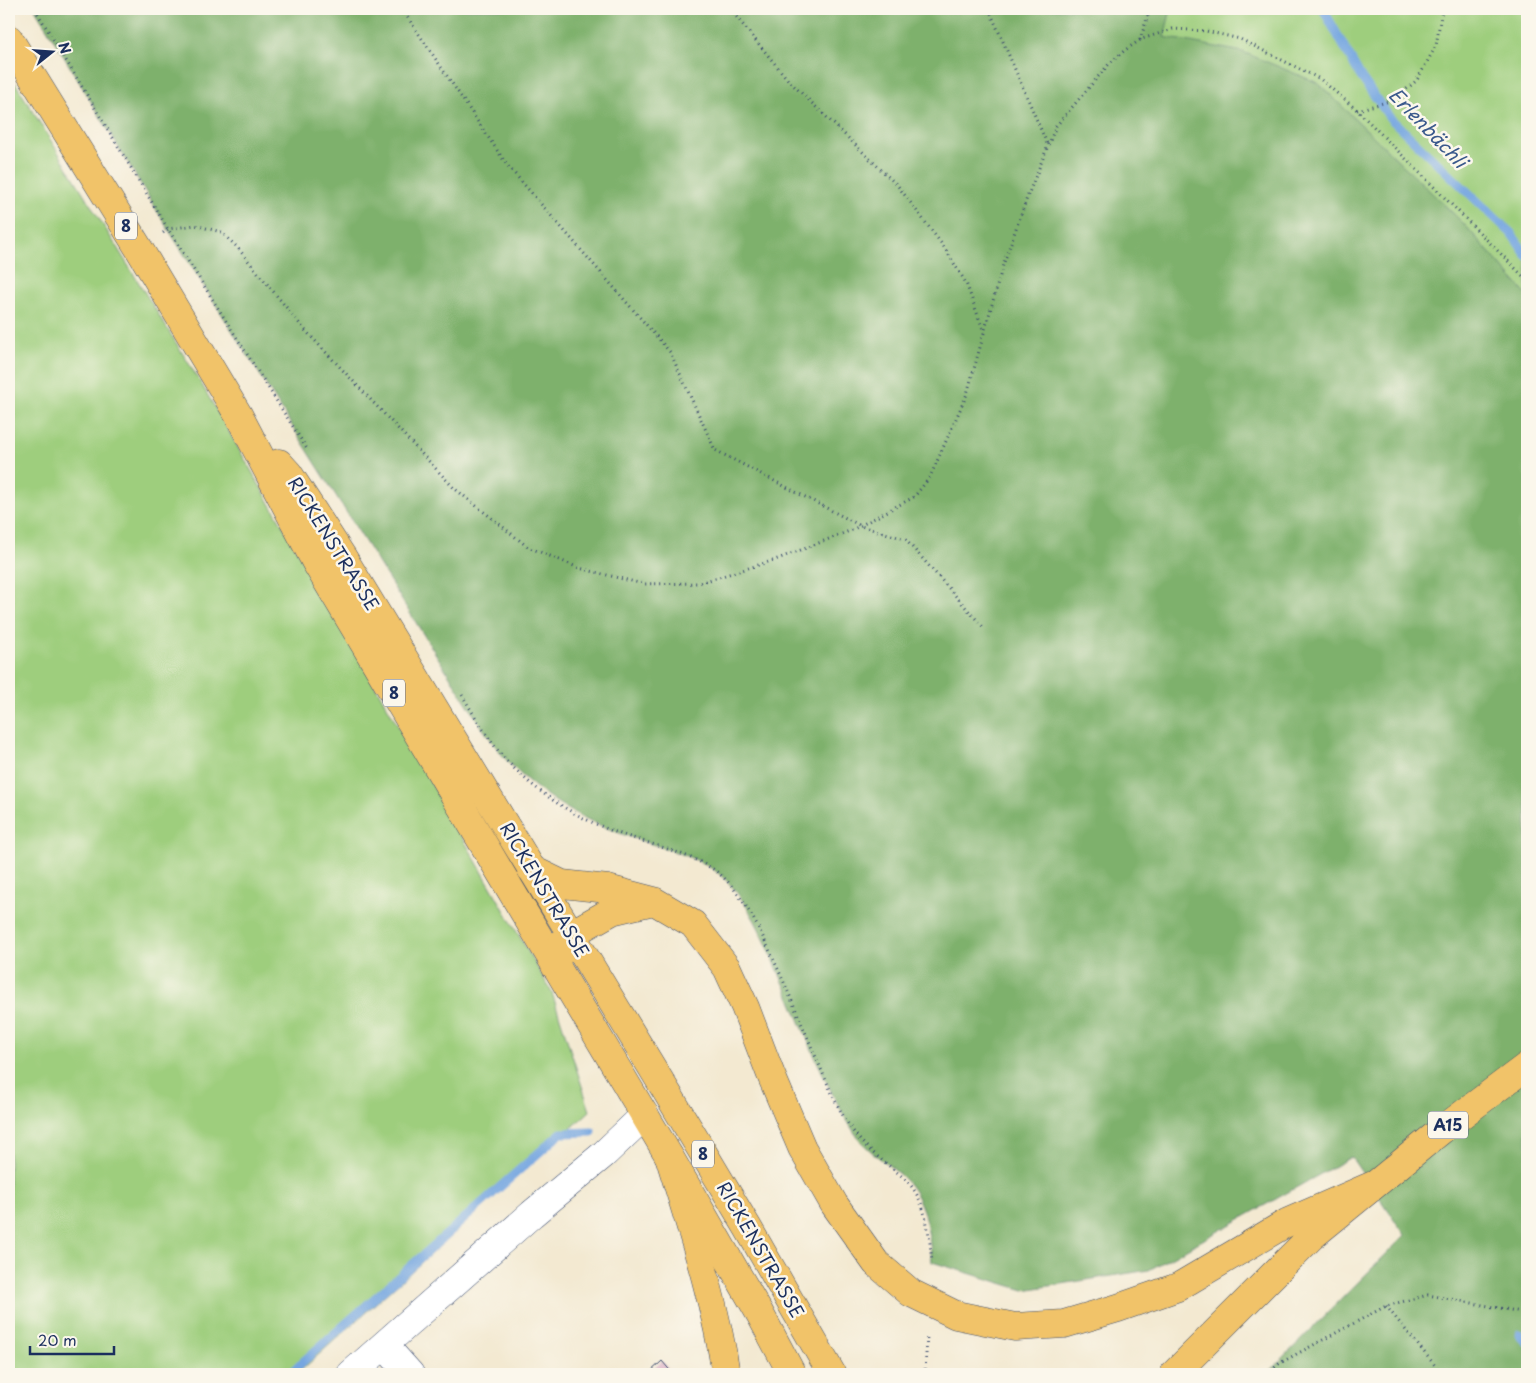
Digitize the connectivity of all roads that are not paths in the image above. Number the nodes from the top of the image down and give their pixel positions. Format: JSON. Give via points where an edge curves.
{"nodes":[{"id":1,"x":9,"y":39,"type":"edge"},
{"id":2,"x":239,"y":416,"type":"junction"},
{"id":3,"x":531,"y":869,"type":"junction"},
{"id":4,"x":654,"y":901,"type":"junction"},
{"id":5,"x":571,"y":936,"type":"junction"},
{"id":6,"x":555,"y":966,"type":"junction"},
{"id":7,"x":1527,"y":1066,"type":"edge"},
{"id":8,"x":644,"y":1115,"type":"junction"},
{"id":9,"x":669,"y":1156,"type":"junction"},
{"id":10,"x":1373,"y":1185,"type":"junction"},
{"id":11,"x":384,"y":1345,"type":"junction"},
{"id":12,"x":351,"y":1374,"type":"edge"},
{"id":13,"x":410,"y":1374,"type":"edge"},
{"id":14,"x":726,"y":1374,"type":"edge"},
{"id":15,"x":792,"y":1374,"type":"edge"},
{"id":16,"x":832,"y":1374,"type":"edge"},
{"id":17,"x":1175,"y":1374,"type":"edge"}],
"edges":[{"from":1,"to":2,"type":"main road","name":"RICKENSTRASSE","number":"8"},
{"from":2,"to":3,"type":"main road","name":"RICKENSTRASSE","number":"8","via":[[289,474],[332,540]]},
{"from":2,"to":6,"type":"main road","name":"RICKENSTRASSE","number":"8","via":[[315,561]]},
{"from":3,"to":4,"type":"main road","via":[[562,884],[608,889]]},
{"from":3,"to":5,"type":"main road","name":"RICKENSTRASSE","number":"8"},
{"from":4,"to":5,"type":"main road","via":[[612,911]]},
{"from":4,"to":10,"type":"main road","via":[[693,924],[727,968],[802,1148],[834,1204],[876,1264],[911,1293],[956,1315],[1015,1327],[1064,1324],[1118,1308],[1178,1287],[1288,1222]]},
{"from":5,"to":6,"type":"main road","via":[[562,943]]},
{"from":5,"to":16,"type":"main road","name":"RICKENSTRASSE","number":"8","via":[[748,1228]]},
{"from":6,"to":8,"type":"main road","name":"RICKENSTRASSE","number":"8"},
{"from":7,"to":10,"type":"main road","number":"A15"},
{"from":8,"to":9,"type":"main road","name":"RICKENSTRASSE","number":"8"},
{"from":8,"to":11,"type":"lane","via":[[604,1154]]},
{"from":9,"to":14,"type":"main road","via":[[700,1256],[722,1344]]},
{"from":9,"to":15,"type":"main road","name":"RICKENSTRASSE","number":"8"},
{"from":10,"to":17,"type":"main road","number":"A15","via":[[1311,1237]]},
{"from":11,"to":12,"type":"lane"},
{"from":11,"to":13,"type":"lane"}]}
